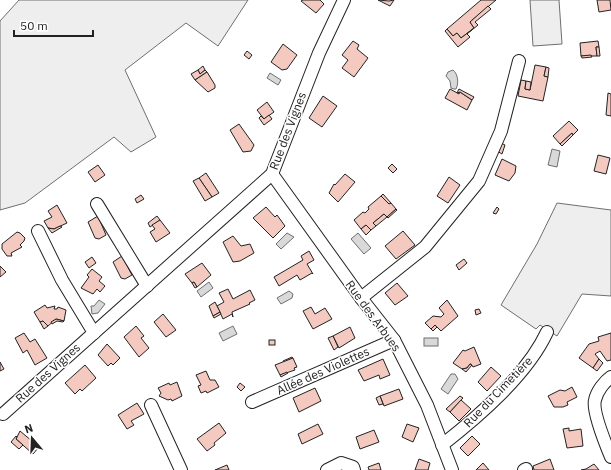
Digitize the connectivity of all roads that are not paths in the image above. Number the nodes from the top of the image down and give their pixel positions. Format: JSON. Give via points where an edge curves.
{"nodes":[{"id":1,"x":344,"y":0,"type":"edge"},
{"id":2,"x":519,"y":61,"type":"dead end"},
{"id":3,"x":272,"y":174,"type":"junction"},
{"id":4,"x":97,"y":204,"type":"dead end"},
{"id":5,"x":38,"y":231,"type":"dead end"},
{"id":6,"x":147,"y":286,"type":"junction"},
{"id":7,"x":360,"y":298,"type":"junction"},
{"id":8,"x":547,"y":332,"type":"dead end"},
{"id":9,"x":94,"y":333,"type":"junction"},
{"id":10,"x":394,"y":340,"type":"junction"},
{"id":11,"x":611,"y":377,"type":"edge"},
{"id":12,"x":252,"y":402,"type":"dead end"},
{"id":13,"x":151,"y":405,"type":"dead end"},
{"id":14,"x":3,"y":414,"type":"dead end"},
{"id":15,"x":442,"y":445,"type":"junction"},
{"id":16,"x":611,"y":457,"type":"edge"},
{"id":17,"x":182,"y":470,"type":"edge"},
{"id":18,"x":326,"y":470,"type":"edge"},
{"id":19,"x":354,"y":470,"type":"edge"},
{"id":20,"x":452,"y":470,"type":"edge"}],
"edges":[{"from":1,"to":3,"type":"street","name":"Rue des Vignes","via":[[319,53]]},
{"from":2,"to":7,"type":"street","via":[[501,131],[479,181],[425,247]]},
{"from":3,"to":6,"type":"street","name":"Rue des Vignes"},
{"from":3,"to":7,"type":"street","name":"Rue des Arbues"},
{"from":4,"to":6,"type":"street"},
{"from":5,"to":9,"type":"street","via":[[62,280]]},
{"from":6,"to":9,"type":"street","name":"Rue des Vignes"},
{"from":7,"to":10,"type":"street","name":"Rue des Arbues"},
{"from":8,"to":15,"type":"street","name":"Rue du Cimetière","via":[[538,351],[516,377]]},
{"from":9,"to":14,"type":"street","name":"Rue des Vignes"},
{"from":10,"to":12,"type":"street","name":"Allée des Violettes"},
{"from":10,"to":15,"type":"street","name":"Rue des Arbues","via":[[427,405]]},
{"from":11,"to":16,"type":"street","via":[[604,382],[595,400],[600,426]]},
{"from":13,"to":17,"type":"street"},
{"from":15,"to":20,"type":"street","name":"Rue des Arbues"},
{"from":18,"to":19,"type":"street","via":[[341,463],[353,467]]}]}
